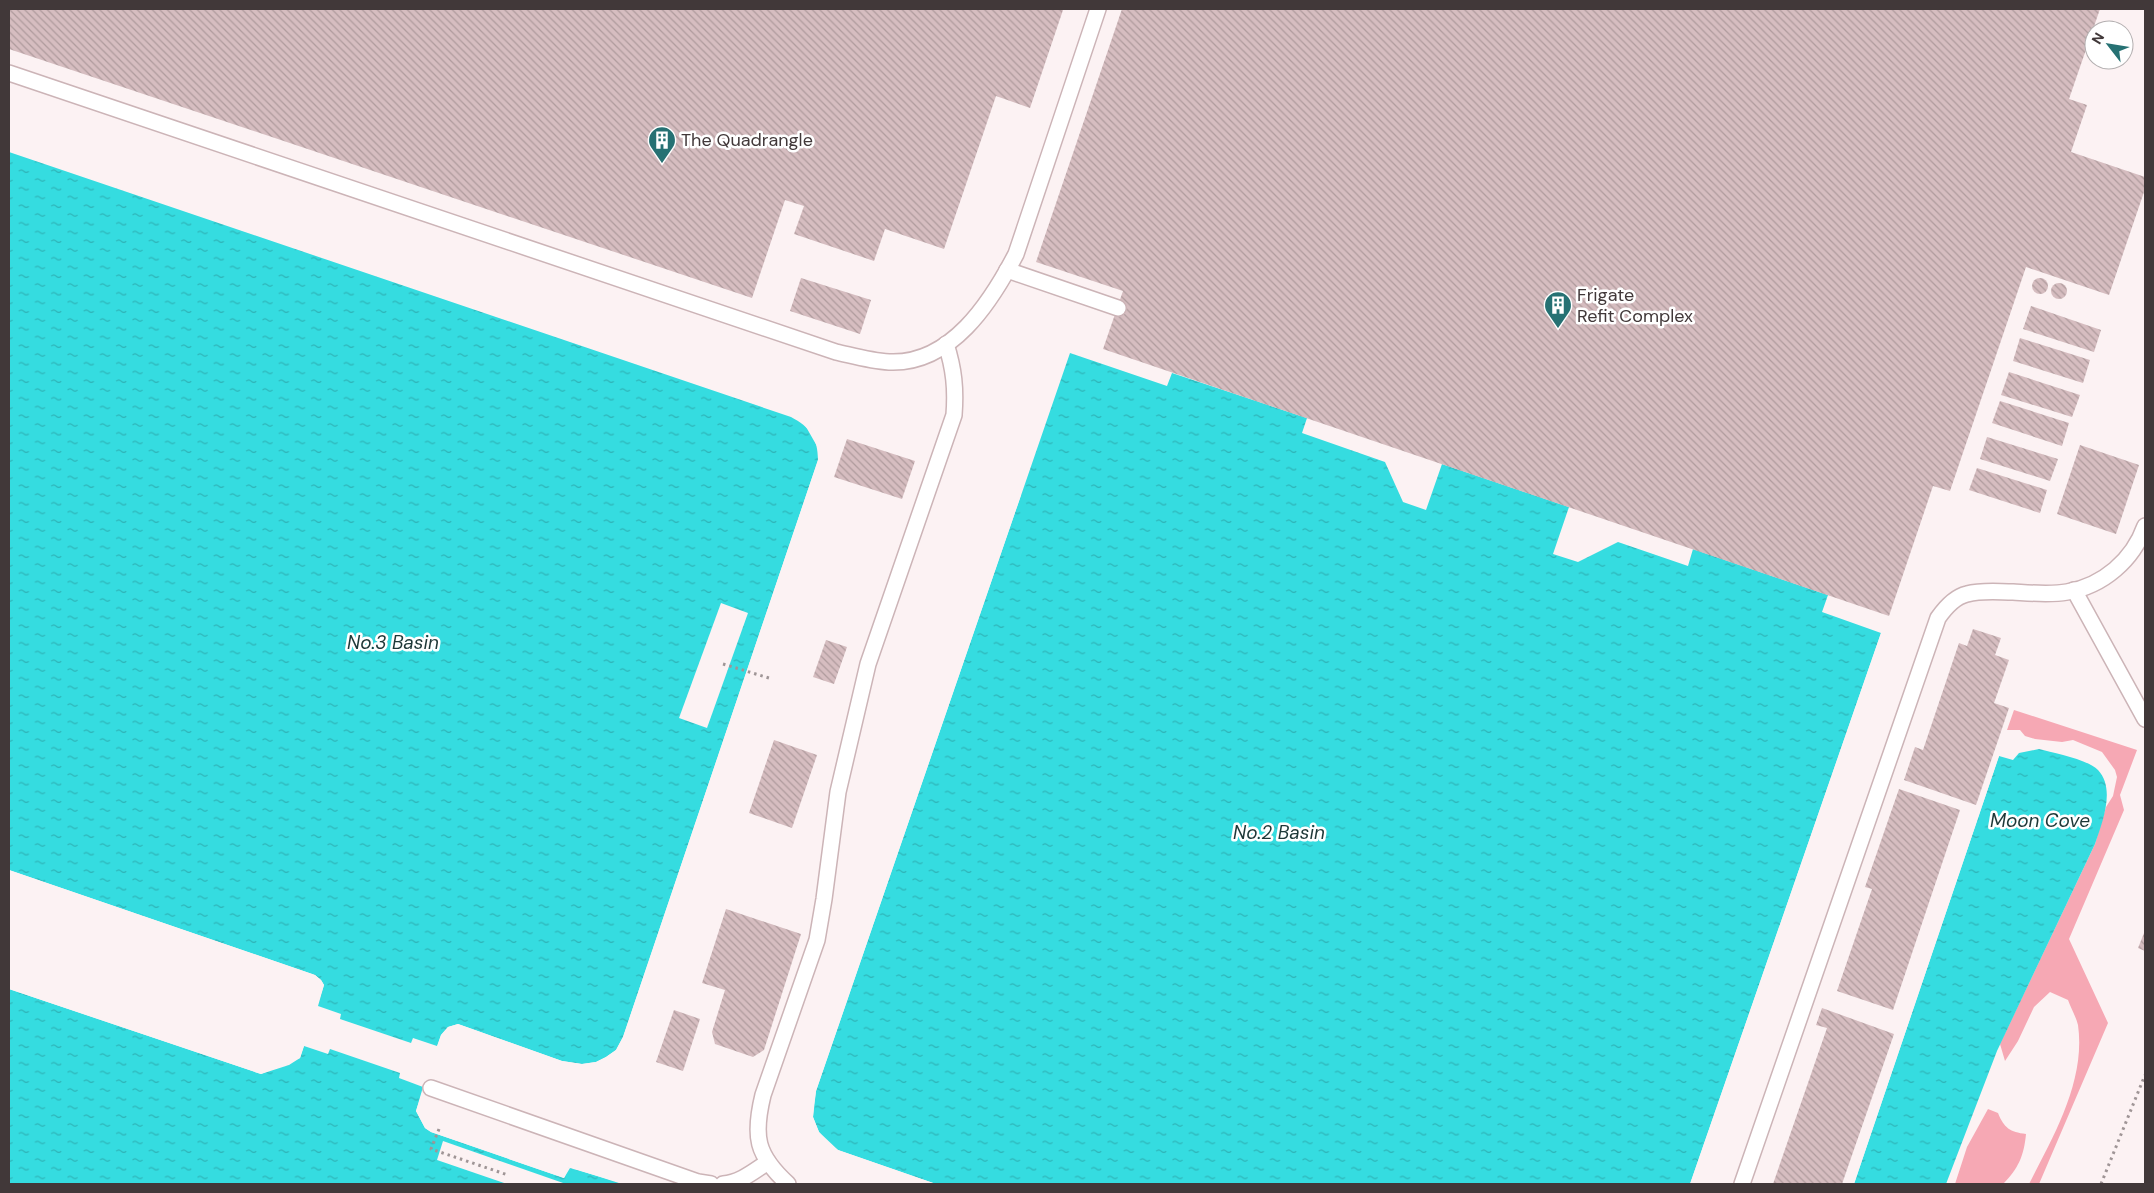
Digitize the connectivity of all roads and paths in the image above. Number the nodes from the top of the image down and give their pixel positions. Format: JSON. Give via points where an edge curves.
{"nodes":[{"id":1,"x":1098,"y":9,"type":"edge"},
{"id":2,"x":9,"y":73,"type":"edge"},
{"id":3,"x":1007,"y":270,"type":"junction"},
{"id":4,"x":1118,"y":308,"type":"dead end"},
{"id":5,"x":946,"y":344,"type":"junction"},
{"id":6,"x":2145,"y":526,"type":"edge"},
{"id":7,"x":2074,"y":590,"type":"junction"},
{"id":8,"x":723,"y":664,"type":"dead end"},
{"id":9,"x":769,"y":678,"type":"dead end"},
{"id":10,"x":2145,"y":718,"type":"edge"},
{"id":11,"x":2145,"y":1075,"type":"edge"},
{"id":12,"x":431,"y":1088,"type":"dead end"},
{"id":13,"x":438,"y":1129,"type":"dead end"},
{"id":14,"x":768,"y":1162,"type":"junction"},
{"id":15,"x":508,"y":1175,"type":"dead end"},
{"id":16,"x":711,"y":1184,"type":"edge"},
{"id":17,"x":723,"y":1184,"type":"edge"},
{"id":18,"x":788,"y":1184,"type":"edge"},
{"id":19,"x":1742,"y":1184,"type":"edge"},
{"id":20,"x":2101,"y":1184,"type":"edge"}],
"edges":[{"from":1,"to":3,"type":"lane","via":[[1016,254]]},
{"from":2,"to":5,"type":"lane","via":[[836,352],[866,360],[891,362],[925,357]]},
{"from":3,"to":4,"type":"lane"},
{"from":3,"to":5,"type":"lane","via":[[987,302]]},
{"from":5,"to":14,"type":"lane","via":[[954,368],[954,415],[868,664],[853,722],[838,792],[817,940],[758,1118],[757,1133]]},
{"from":6,"to":7,"type":"lane","via":[[2130,556],[2112,574]]},
{"from":7,"to":10,"type":"lane"},
{"from":7,"to":19,"type":"lane","via":[[1966,594],[1946,607],[1938,618]]},
{"from":8,"to":9,"type":"path"},
{"from":11,"to":20,"type":"path"},
{"from":12,"to":16,"type":"lane"},
{"from":13,"to":15,"type":"path","via":[[432,1149]]},
{"from":14,"to":17,"type":"lane","via":[[731,1184]]},
{"from":14,"to":18,"type":"lane"}]}
